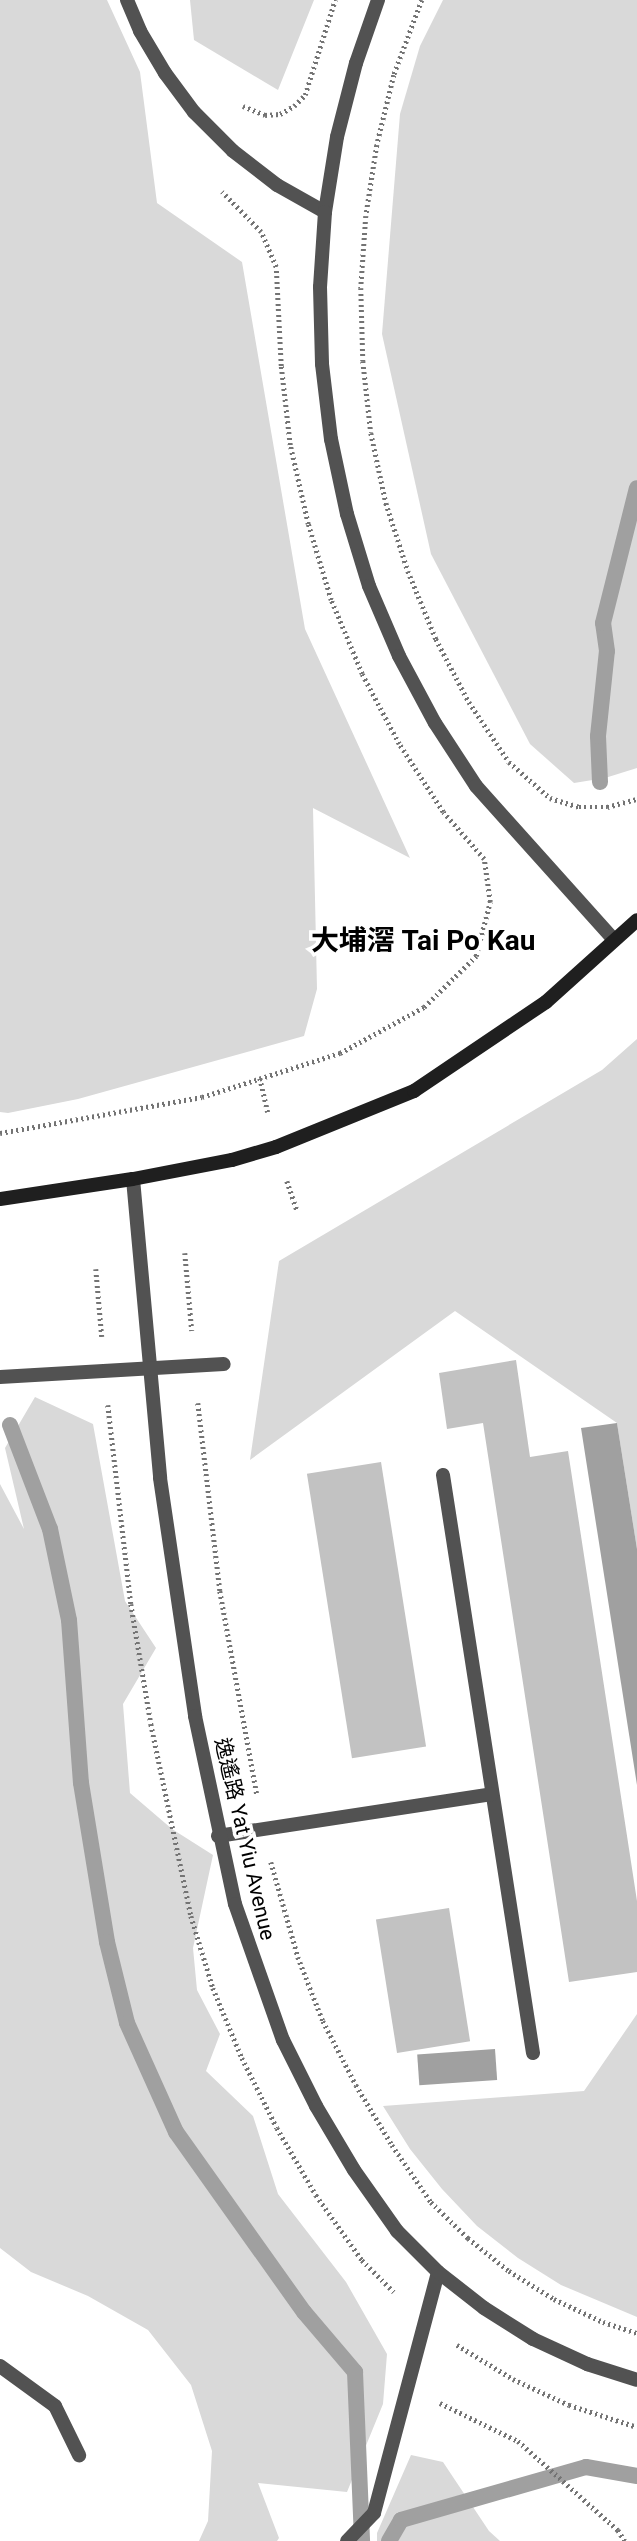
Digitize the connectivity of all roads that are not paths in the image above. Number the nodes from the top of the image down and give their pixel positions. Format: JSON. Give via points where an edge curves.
{"nodes":[{"id":1,"x":127,"y":0,"type":"edge"},
{"id":2,"x":378,"y":0,"type":"edge"},
{"id":3,"x":325,"y":212,"type":"junction"},
{"id":4,"x":637,"y":920,"type":"edge"},
{"id":5,"x":614,"y":940,"type":"junction"},
{"id":6,"x":134,"y":1180,"type":"junction"},
{"id":7,"x":0,"y":1199,"type":"edge"},
{"id":8,"x":224,"y":1364,"type":"dead end"},
{"id":9,"x":150,"y":1368,"type":"junction"},
{"id":10,"x":0,"y":1377,"type":"edge"},
{"id":11,"x":443,"y":1475,"type":"dead end"},
{"id":12,"x":492,"y":1794,"type":"junction"},
{"id":13,"x":218,"y":1836,"type":"junction"},
{"id":14,"x":533,"y":2053,"type":"dead end"},
{"id":15,"x":438,"y":2272,"type":"junction"},
{"id":16,"x":0,"y":2367,"type":"edge"},
{"id":17,"x":637,"y":2380,"type":"edge"},
{"id":18,"x":79,"y":2455,"type":"dead end"},
{"id":19,"x":349,"y":2540,"type":"edge"}],
"edges":[{"from":1,"to":3,"type":"street","via":[[159,63],[194,112],[233,151],[277,185]]},
{"from":2,"to":3,"type":"street","via":[[340,125]]},
{"from":3,"to":5,"type":"street","via":[[320,287],[322,364],[331,439],[369,586],[405,667],[476,786]]},
{"from":4,"to":5,"type":"main road"},
{"from":5,"to":6,"type":"main road","via":[[546,1002],[414,1091],[276,1147]]},
{"from":6,"to":7,"type":"main road"},
{"from":6,"to":9,"type":"street","name":"逸遙路 Yat Yiu Avenue"},
{"from":8,"to":9,"type":"street"},
{"from":9,"to":10,"type":"street"},
{"from":9,"to":13,"type":"street","name":"逸遙路 Yat Yiu Avenue","via":[[175,1597]]},
{"from":11,"to":12,"type":"street"},
{"from":12,"to":13,"type":"street"},
{"from":12,"to":14,"type":"street"},
{"from":13,"to":15,"type":"street","name":"逸遙路 Yat Yiu Avenue","via":[[257,1973],[316,2106],[397,2231]]},
{"from":15,"to":17,"type":"street","name":"逸遙路 Yat Yiu Avenue","via":[[533,2339]]},
{"from":15,"to":19,"type":"street","via":[[374,2513]]},
{"from":16,"to":18,"type":"street","via":[[55,2406]]}]}
